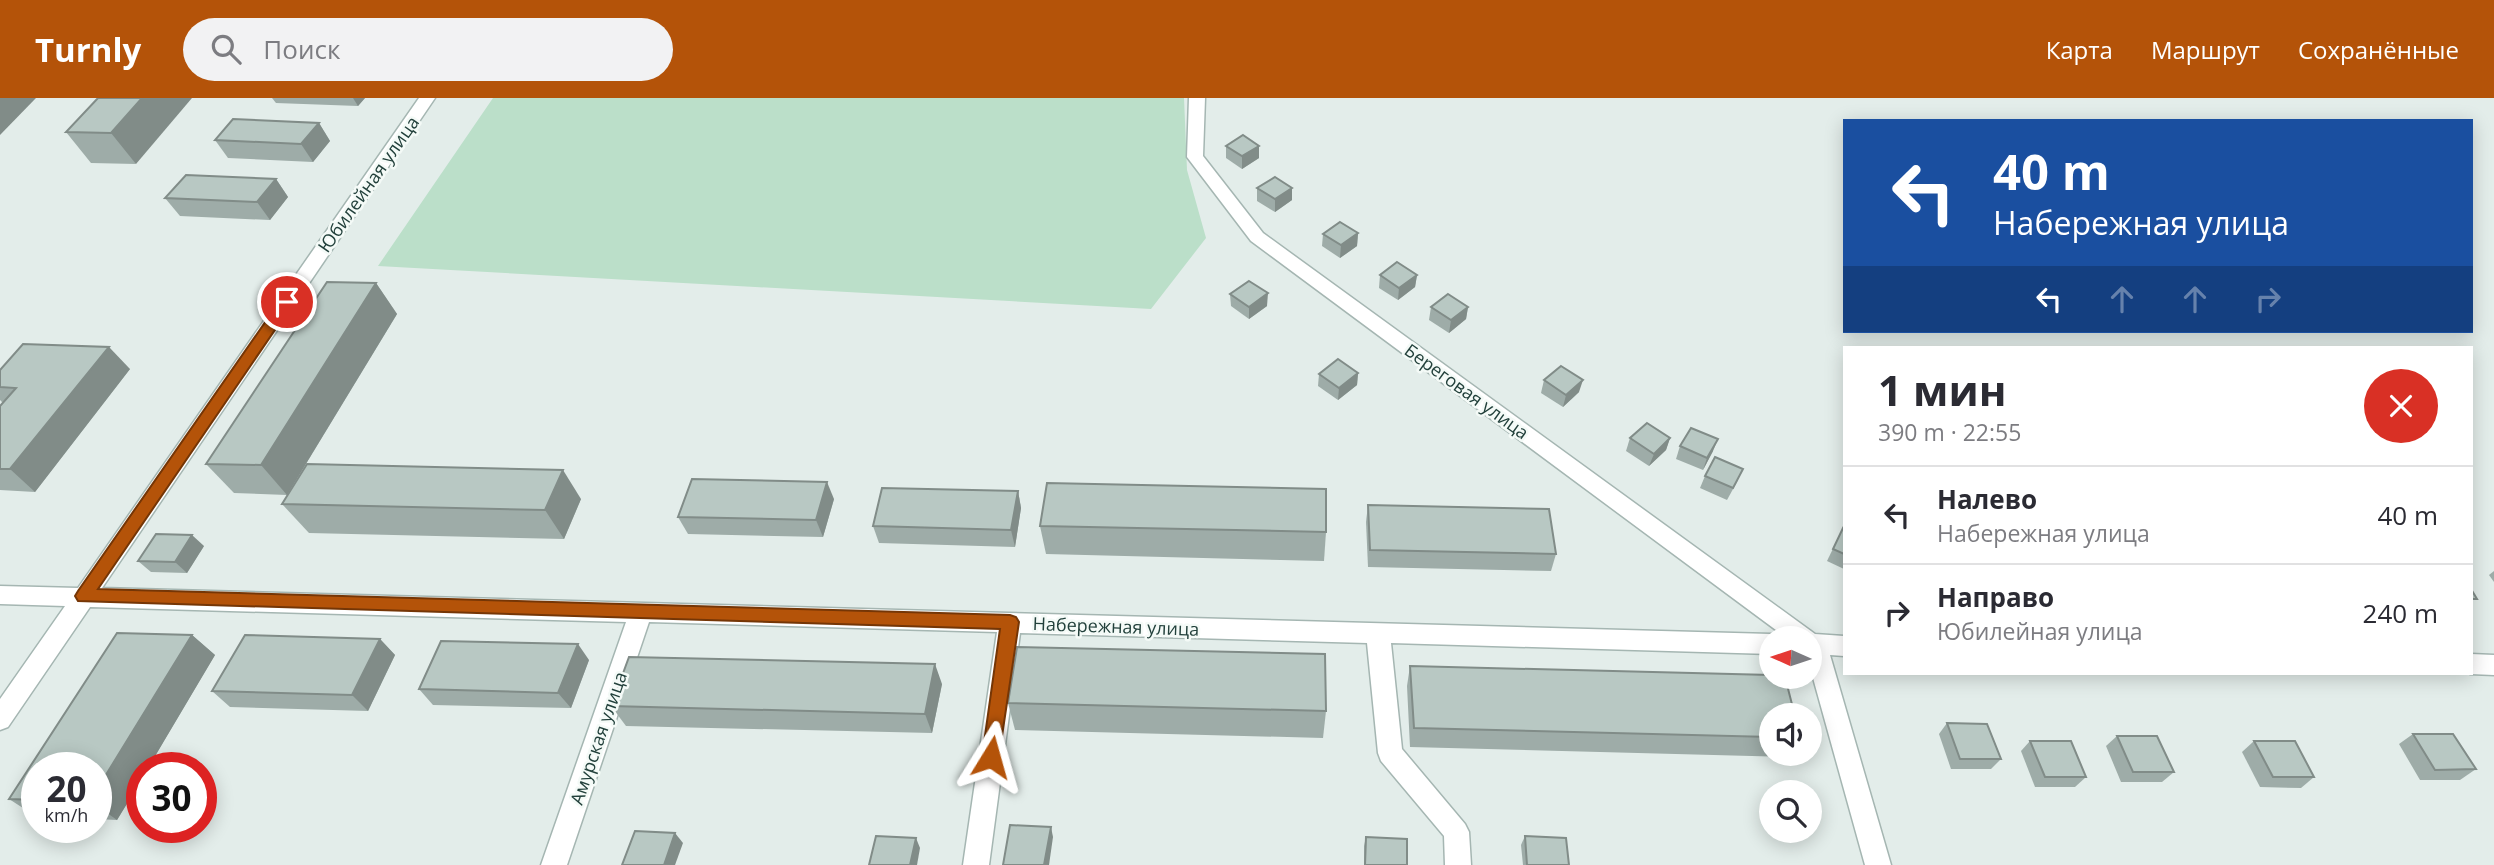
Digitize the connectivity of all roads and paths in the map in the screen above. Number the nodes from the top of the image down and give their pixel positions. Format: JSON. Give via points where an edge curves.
{"nodes":[{"id":1,"x":428,"y":98,"type":"edge"},
{"id":2,"x":1197,"y":98,"type":"edge"},
{"id":3,"x":0,"y":595,"type":"edge"},
{"id":4,"x":84,"y":596,"type":"junction"},
{"id":5,"x":641,"y":612,"type":"junction"},
{"id":6,"x":1010,"y":622,"type":"junction"},
{"id":7,"x":1787,"y":626,"type":"edge"},
{"id":8,"x":1378,"y":633,"type":"junction"},
{"id":9,"x":1759,"y":644,"type":"edge"},
{"id":10,"x":1822,"y":644,"type":"edge"},
{"id":11,"x":1843,"y":646,"type":"edge"},
{"id":12,"x":2473,"y":664,"type":"edge"},
{"id":13,"x":2494,"y":665,"type":"edge"},
{"id":14,"x":1822,"y":682,"type":"edge"},
{"id":15,"x":0,"y":719,"type":"edge"},
{"id":16,"x":554,"y":865,"type":"edge"},
{"id":17,"x":976,"y":865,"type":"edge"},
{"id":18,"x":1458,"y":865,"type":"edge"},
{"id":19,"x":1878,"y":865,"type":"edge"}],
"edges":[{"from":1,"to":4,"type":"street","name":"Юбилейная улица"},
{"from":2,"to":7,"type":"street","name":"Береговая улица","via":[[1195,157],[1257,237]]},
{"from":3,"to":4,"type":"street","name":"Набережная улица"},
{"from":4,"to":5,"type":"street","name":"Набережная улица"},
{"from":4,"to":15,"type":"street","name":"Юбилейная улица"},
{"from":5,"to":6,"type":"street","name":"Набережная улица"},
{"from":5,"to":16,"type":"street","name":"Амурская улица"},
{"from":6,"to":8,"type":"street","name":"Набережная улица"},
{"from":6,"to":17,"type":"street"},
{"from":8,"to":9,"type":"street","name":"Набережная улица"},
{"from":8,"to":18,"type":"street","via":[[1390,753],[1456,832]]},
{"from":10,"to":11,"type":"street"},
{"from":12,"to":13,"type":"street"},
{"from":14,"to":19,"type":"street"}]}
